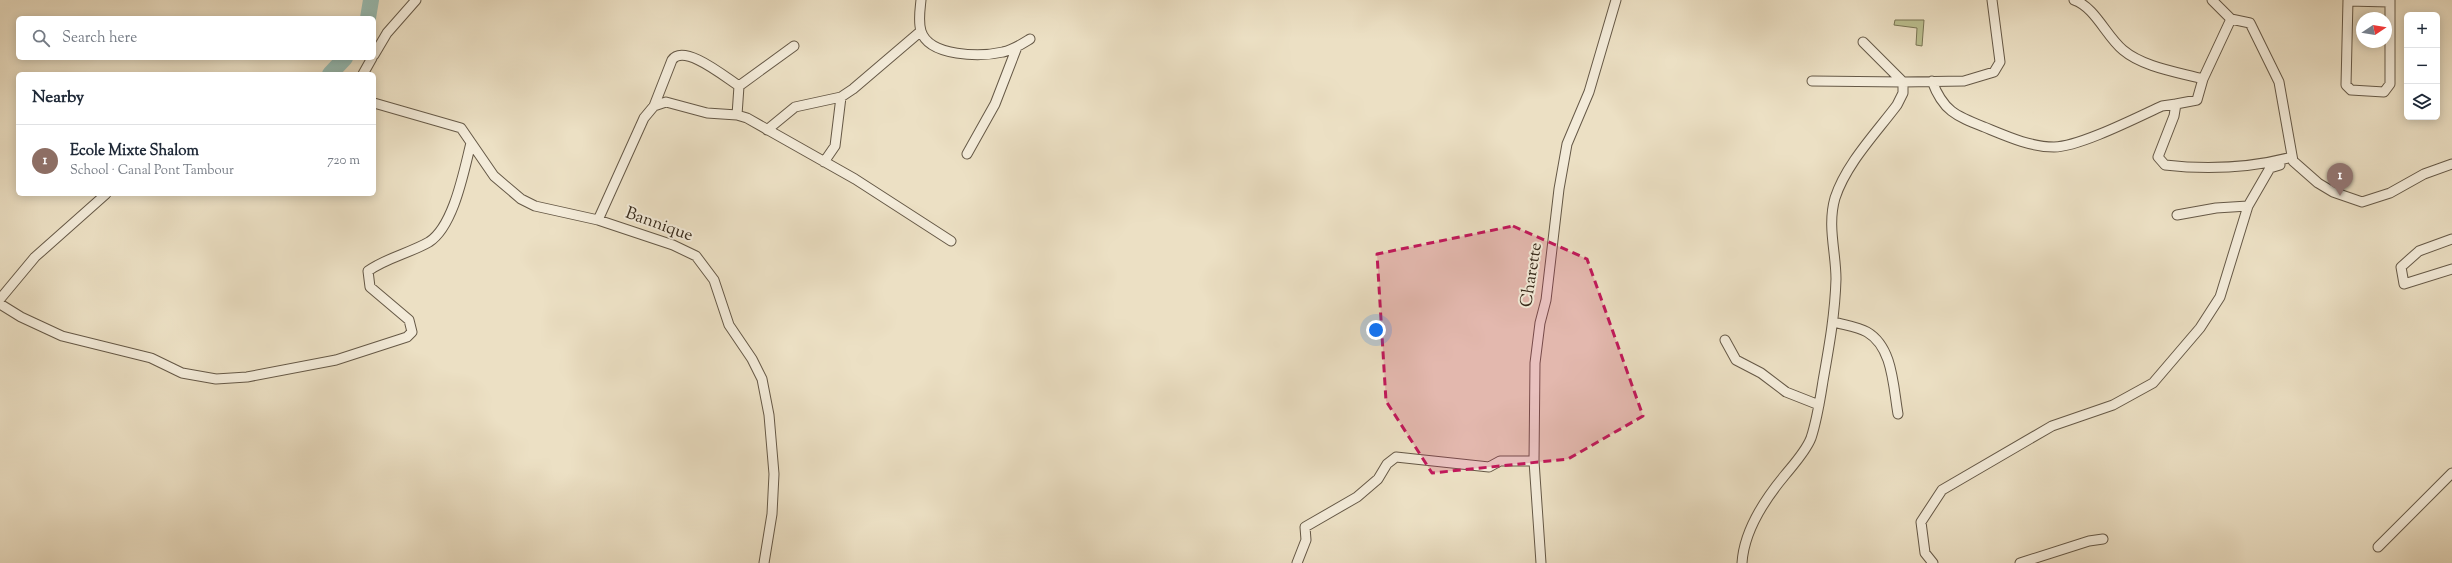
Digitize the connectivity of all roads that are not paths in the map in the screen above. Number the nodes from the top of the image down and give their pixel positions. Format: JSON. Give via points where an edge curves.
{"nodes":[{"id":1,"x":416,"y":0,"type":"edge"},
{"id":2,"x":921,"y":0,"type":"edge"},
{"id":3,"x":1616,"y":0,"type":"edge"},
{"id":4,"x":1992,"y":0,"type":"edge"},
{"id":5,"x":2074,"y":0,"type":"edge"},
{"id":6,"x":2212,"y":0,"type":"edge"},
{"id":7,"x":2348,"y":0,"type":"edge"},
{"id":8,"x":2390,"y":1,"type":"edge"},
{"id":9,"x":2231,"y":19,"type":"junction"},
{"id":10,"x":921,"y":31,"type":"junction"},
{"id":11,"x":1030,"y":39,"type":"dead end"},
{"id":12,"x":1863,"y":42,"type":"dead end"},
{"id":13,"x":794,"y":46,"type":"dead end"},
{"id":14,"x":1017,"y":47,"type":"junction"},
{"id":15,"x":376,"y":52,"type":"edge"},
{"id":16,"x":371,"y":60,"type":"edge"},
{"id":17,"x":364,"y":72,"type":"edge"},
{"id":18,"x":2203,"y":79,"type":"junction"},
{"id":19,"x":1812,"y":81,"type":"dead end"},
{"id":20,"x":1932,"y":81,"type":"junction"},
{"id":21,"x":1903,"y":82,"type":"junction"},
{"id":22,"x":739,"y":86,"type":"junction"},
{"id":23,"x":841,"y":96,"type":"junction"},
{"id":24,"x":376,"y":104,"type":"edge"},
{"id":25,"x":2176,"y":104,"type":"junction"},
{"id":26,"x":654,"y":106,"type":"junction"},
{"id":27,"x":737,"y":115,"type":"junction"},
{"id":28,"x":767,"y":130,"type":"junction"},
{"id":29,"x":471,"y":142,"type":"junction"},
{"id":30,"x":967,"y":154,"type":"dead end"},
{"id":31,"x":2293,"y":159,"type":"junction"},
{"id":32,"x":824,"y":162,"type":"junction"},
{"id":33,"x":2452,"y":164,"type":"edge"},
{"id":34,"x":104,"y":196,"type":"edge"},
{"id":35,"x":2248,"y":206,"type":"junction"},
{"id":36,"x":2177,"y":215,"type":"dead end"},
{"id":37,"x":598,"y":220,"type":"junction"},
{"id":38,"x":2452,"y":239,"type":"edge"},
{"id":39,"x":951,"y":241,"type":"dead end"},
{"id":40,"x":2452,"y":269,"type":"edge"},
{"id":41,"x":0,"y":299,"type":"edge"},
{"id":42,"x":0,"y":304,"type":"edge"},
{"id":43,"x":1834,"y":322,"type":"junction"},
{"id":44,"x":1724,"y":340,"type":"dead end"},
{"id":45,"x":1819,"y":404,"type":"junction"},
{"id":46,"x":1898,"y":414,"type":"dead end"},
{"id":47,"x":1534,"y":461,"type":"junction"},
{"id":48,"x":2452,"y":473,"type":"edge"},
{"id":49,"x":2103,"y":539,"type":"dead end"},
{"id":50,"x":2378,"y":547,"type":"dead end"},
{"id":51,"x":764,"y":563,"type":"edge"},
{"id":52,"x":1297,"y":563,"type":"edge"},
{"id":53,"x":1541,"y":563,"type":"edge"},
{"id":54,"x":1742,"y":563,"type":"edge"},
{"id":55,"x":1933,"y":563,"type":"edge"},
{"id":56,"x":2020,"y":563,"type":"edge"}],
"edges":[{"from":1,"to":15,"type":"street","via":[[387,33]]},
{"from":2,"to":10,"type":"street"},
{"from":3,"to":47,"type":"street","name":"Charette","via":[[1589,92],[1567,144],[1535,363]]},
{"from":4,"to":20,"type":"street","via":[[2000,62],[1994,72],[1964,81]]},
{"from":5,"to":18,"type":"street","via":[[2088,8],[2124,51],[2150,64]]},
{"from":6,"to":9,"type":"street"},
{"from":7,"to":8,"type":"street"},
{"from":7,"to":8,"type":"street","via":[[2346,85],[2351,90],[2384,92],[2390,84]]},
{"from":9,"to":18,"type":"street"},
{"from":9,"to":31,"type":"street","via":[[2250,23],[2264,48],[2278,82]]},
{"from":10,"to":14,"type":"street","via":[[928,42],[941,50],[957,54],[1002,53]]},
{"from":10,"to":23,"type":"street","via":[[853,89]]},
{"from":11,"to":14,"type":"street"},
{"from":12,"to":21,"type":"street"},
{"from":13,"to":22,"type":"street"},
{"from":14,"to":30,"type":"street","via":[[995,104]]},
{"from":16,"to":17,"type":"street"},
{"from":18,"to":25,"type":"street","via":[[2197,100]]},
{"from":19,"to":21,"type":"street"},
{"from":20,"to":21,"type":"street"},
{"from":20,"to":25,"type":"street","via":[[1940,101],[1957,116],[2022,142],[2055,147],[2080,141],[2162,106]]},
{"from":21,"to":43,"type":"street","via":[[1897,105],[1847,173],[1835,198],[1831,221],[1836,277]]},
{"from":22,"to":26,"type":"street","via":[[690,56],[680,54],[672,60]]},
{"from":22,"to":27,"type":"street"},
{"from":23,"to":28,"type":"street","via":[[795,107]]},
{"from":23,"to":32,"type":"street","via":[[836,146]]},
{"from":24,"to":29,"type":"street","name":"Bannique","via":[[461,128]]},
{"from":25,"to":31,"type":"street","via":[[2158,157],[2165,165],[2194,168],[2242,167]]},
{"from":26,"to":27,"type":"street","via":[[666,102],[707,113]]},
{"from":26,"to":37,"type":"street","via":[[644,118]]},
{"from":27,"to":28,"type":"street"},
{"from":28,"to":32,"type":"street"},
{"from":29,"to":37,"type":"street","name":"Bannique","via":[[494,176],[535,206]]},
{"from":29,"to":42,"type":"street","via":[[448,219],[431,241],[368,271],[370,287],[409,320],[412,332],[407,337],[336,360],[247,377],[216,379],[182,373],[151,358],[62,336]]},
{"from":31,"to":33,"type":"street","via":[[2318,183],[2333,192],[2362,202],[2390,193],[2424,174]]},
{"from":31,"to":35,"type":"street","via":[[2270,168]]},
{"from":32,"to":39,"type":"street","via":[[868,187]]},
{"from":34,"to":41,"type":"street","via":[[35,257]]},
{"from":35,"to":36,"type":"street","via":[[2216,208]]},
{"from":35,"to":55,"type":"street","via":[[2220,297],[2200,328],[2153,383],[2113,405],[2052,426],[1942,490],[1921,522],[1925,553]]},
{"from":37,"to":51,"type":"street","name":"Bannique","via":[[673,245],[696,256],[714,280],[729,325],[759,372],[769,415],[774,474],[772,514]]},
{"from":38,"to":40,"type":"street","via":[[2419,251],[2401,267],[2404,284]]},
{"from":43,"to":45,"type":"street"},
{"from":43,"to":46,"type":"street","via":[[1866,331],[1878,340],[1888,358]]},
{"from":44,"to":45,"type":"street","via":[[1736,360],[1761,373],[1786,392]]},
{"from":45,"to":54,"type":"street","via":[[1811,438],[1771,492],[1752,524],[1742,554]]},
{"from":47,"to":52,"type":"street","via":[[1500,461],[1489,467],[1396,457],[1387,464],[1378,479],[1357,497],[1305,527],[1306,540]]},
{"from":47,"to":53,"type":"street","name":"Charette"},
{"from":48,"to":50,"type":"street"},
{"from":49,"to":56,"type":"street"}]}
